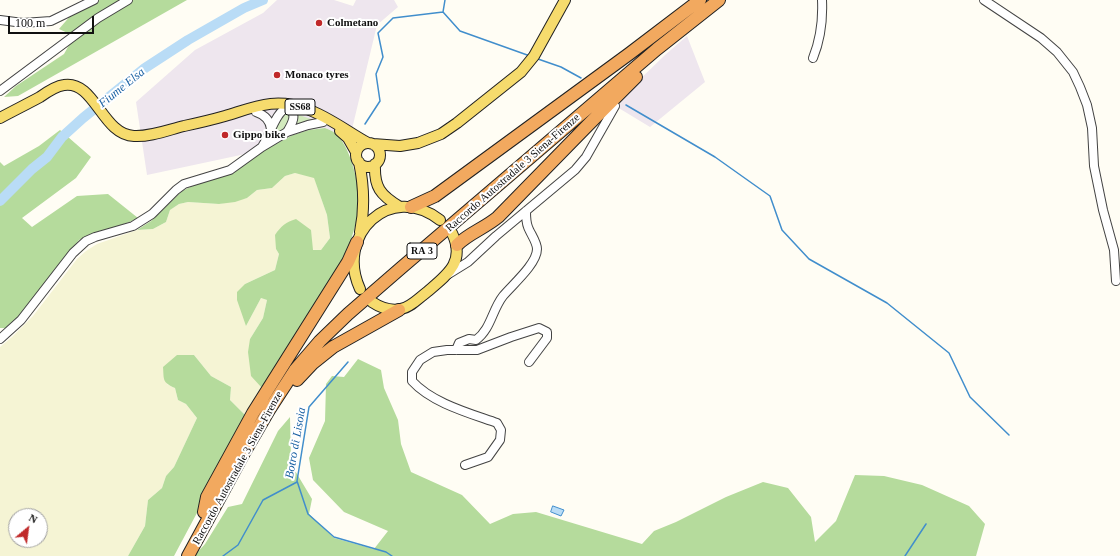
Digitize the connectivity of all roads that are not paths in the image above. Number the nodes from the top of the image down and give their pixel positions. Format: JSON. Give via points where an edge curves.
{"nodes":[{"id":1,"x":94,"y":0,"type":"edge"},
{"id":2,"x":128,"y":0,"type":"edge"},
{"id":3,"x":565,"y":0,"type":"edge"},
{"id":4,"x":700,"y":0,"type":"edge"},
{"id":5,"x":707,"y":0,"type":"edge"},
{"id":6,"x":719,"y":0,"type":"edge"},
{"id":7,"x":726,"y":0,"type":"edge"},
{"id":8,"x":822,"y":0,"type":"edge"},
{"id":9,"x":984,"y":0,"type":"edge"},
{"id":10,"x":0,"y":20,"type":"edge"},
{"id":11,"x":813,"y":58,"type":"dead end"},
{"id":12,"x":0,"y":92,"type":"edge"},
{"id":13,"x":615,"y":106,"type":"dead end"},
{"id":14,"x":258,"y":108,"type":"junction"},
{"id":15,"x":288,"y":109,"type":"junction"},
{"id":16,"x":0,"y":118,"type":"edge"},
{"id":17,"x":324,"y":119,"type":"junction"},
{"id":18,"x":271,"y":129,"type":"junction"},
{"id":19,"x":287,"y":132,"type":"junction"},
{"id":20,"x":370,"y":144,"type":"junction"},
{"id":21,"x":400,"y":146,"type":"junction"},
{"id":22,"x":262,"y":147,"type":"junction"},
{"id":23,"x":356,"y":152,"type":"junction"},
{"id":24,"x":359,"y":162,"type":"junction"},
{"id":25,"x":376,"y":162,"type":"junction"},
{"id":26,"x":405,"y":207,"type":"junction"},
{"id":27,"x":526,"y":211,"type":"junction"},
{"id":28,"x":440,"y":220,"type":"dead end"},
{"id":29,"x":452,"y":233,"type":"dead end"},
{"id":30,"x":358,"y":238,"type":"junction"},
{"id":31,"x":457,"y":249,"type":"junction"},
{"id":32,"x":472,"y":258,"type":"junction"},
{"id":33,"x":446,"y":276,"type":"junction"},
{"id":34,"x":1116,"y":281,"type":"dead end"},
{"id":35,"x":360,"y":289,"type":"dead end"},
{"id":36,"x":372,"y":302,"type":"dead end"},
{"id":37,"x":399,"y":310,"type":"junction"},
{"id":38,"x":0,"y":339,"type":"edge"},
{"id":39,"x":456,"y":350,"type":"junction"},
{"id":40,"x":529,"y":362,"type":"dead end"},
{"id":41,"x":465,"y":465,"type":"dead end"},
{"id":42,"x":204,"y":512,"type":"junction"},
{"id":43,"x":195,"y":545,"type":"junction"},
{"id":44,"x":180,"y":556,"type":"edge"},
{"id":45,"x":188,"y":556,"type":"edge"}],
"edges":[{"from":1,"to":10,"type":"street","via":[[51,21],[23,23]]},
{"from":2,"to":12,"type":"street","via":[[98,18]]},
{"from":3,"to":21,"type":"main road","via":[[534,56],[521,72],[444,132],[421,142]]},
{"from":4,"to":26,"type":"highway","via":[[435,196]]},
{"from":5,"to":42,"type":"highway","name":"Raccordo Autostradale 3 Siena-Firenze","number":"RA 3","via":[[672,27],[322,329],[292,363],[268,399]]},
{"from":6,"to":43,"type":"highway","name":"Raccordo Autostradale 3 Siena-Firenze","number":"RA 3","via":[[401,268],[320,341],[295,370],[269,410]]},
{"from":7,"to":31,"type":"highway","via":[[676,40],[498,217],[465,238]]},
{"from":8,"to":11,"type":"street","via":[[822,26]]},
{"from":9,"to":34,"type":"street","via":[[1041,38],[1057,52],[1073,72],[1087,105],[1092,128],[1094,166],[1114,250]]},
{"from":13,"to":27,"type":"street","via":[[582,163]]},
{"from":14,"to":15,"type":"main road","number":"SS68"},
{"from":14,"to":16,"type":"main road","number":"SS68","via":[[140,136],[124,135],[113,127],[85,91],[74,85],[62,85]]},
{"from":14,"to":17,"type":"main road","number":"SS68","via":[[275,103],[296,105]]},
{"from":14,"to":18,"type":"street","via":[[270,122]]},
{"from":15,"to":17,"type":"main road","number":"SS68"},
{"from":15,"to":18,"type":"street"},
{"from":15,"to":19,"type":"street","via":[[293,120]]},
{"from":17,"to":19,"type":"street"},
{"from":17,"to":20,"type":"main road","number":"SS68"},
{"from":17,"to":23,"type":"main road","number":"SS68","via":[[344,134]]},
{"from":18,"to":22,"type":"street"},
{"from":19,"to":22,"type":"street"},
{"from":20,"to":21,"type":"main road"},
{"from":20,"to":23,"type":"main road","via":[[360,146]]},
{"from":20,"to":25,"type":"main road","via":[[376,146],[379,153]]},
{"from":21,"to":25,"type":"main road","via":[[387,152]]},
{"from":22,"to":38,"type":"street","via":[[230,170],[180,186],[152,214],[133,226],[95,237],[82,244],[21,320]]},
{"from":23,"to":24,"type":"main road","number":"SS68"},
{"from":24,"to":25,"type":"main road","via":[[368,166]]},
{"from":24,"to":30,"type":"main road","via":[[364,201]]},
{"from":25,"to":26,"type":"main road","via":[[375,178],[378,188],[388,200]]},
{"from":26,"to":28,"type":"main road","via":[[426,211]]},
{"from":26,"to":30,"type":"main road","via":[[386,210],[375,216]]},
{"from":27,"to":32,"type":"street"},
{"from":27,"to":39,"type":"street","via":[[527,225],[537,248],[535,258],[497,304],[483,335],[476,340],[469,339],[459,343]]},
{"from":29,"to":31,"type":"main road"},
{"from":30,"to":35,"type":"main road","via":[[353,265]]},
{"from":30,"to":42,"type":"highway","via":[[348,262],[243,431],[207,497]]},
{"from":31,"to":32,"type":"street","via":[[466,259]]},
{"from":31,"to":33,"type":"main road","via":[[454,265]]},
{"from":32,"to":33,"type":"street"},
{"from":33,"to":37,"type":"main road","via":[[412,304]]},
{"from":36,"to":37,"type":"main road","via":[[382,308]]},
{"from":37,"to":43,"type":"highway","via":[[324,354],[297,380],[278,404],[207,532]]},
{"from":39,"to":40,"type":"street","via":[[477,350],[539,328],[547,332],[547,338]]},
{"from":39,"to":41,"type":"street","via":[[433,352],[420,360],[412,372],[412,382],[436,399],[497,423],[500,440],[488,457]]},
{"from":42,"to":44,"type":"highway","name":"Raccordo Autostradale 3 Siena-Firenze","number":"RA 3"},
{"from":43,"to":45,"type":"highway","name":"Raccordo Autostradale 3 Siena-Firenze","number":"RA 3"}]}
